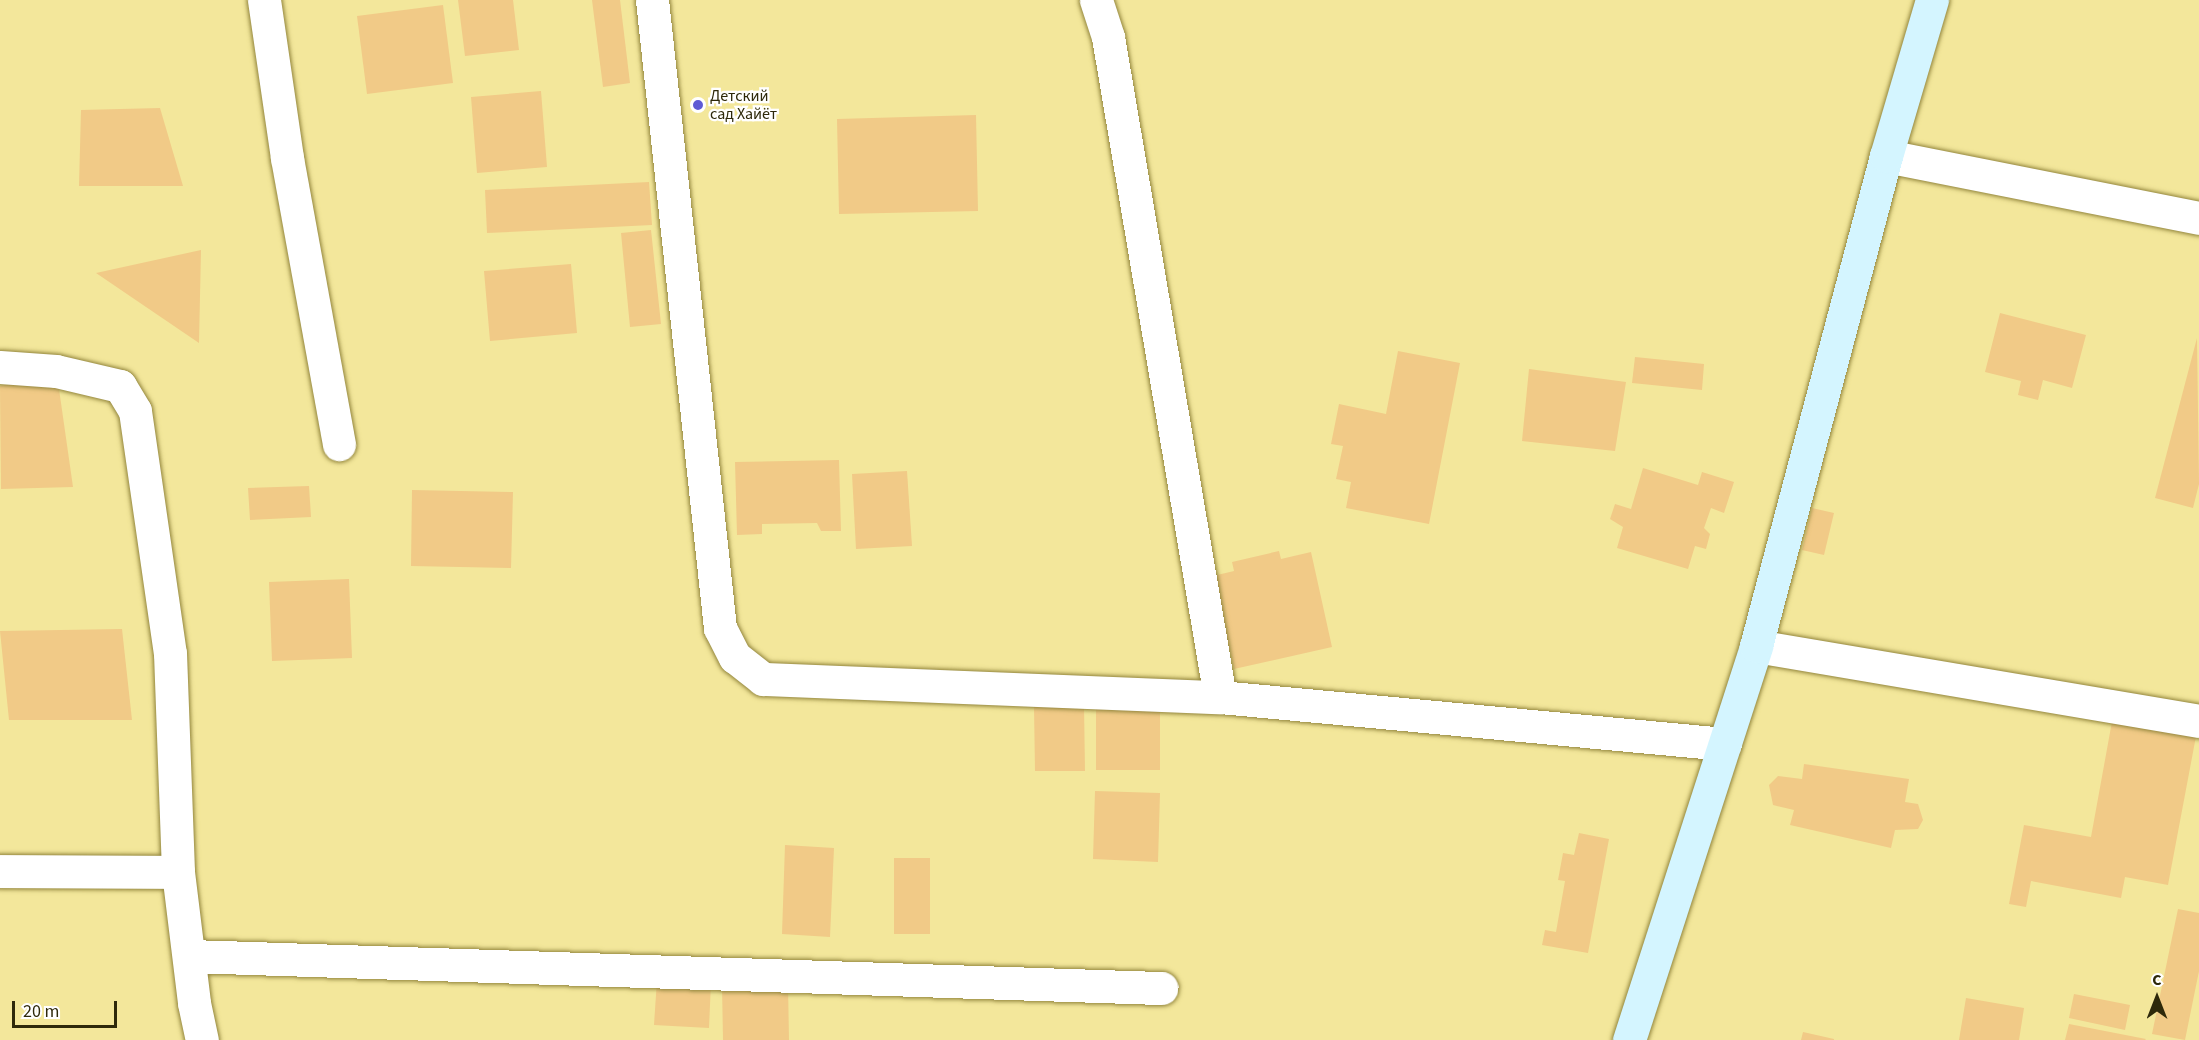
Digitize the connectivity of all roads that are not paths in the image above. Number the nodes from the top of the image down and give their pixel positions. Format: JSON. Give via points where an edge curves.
{"nodes":[{"id":1,"x":264,"y":0,"type":"edge"},
{"id":2,"x":652,"y":0,"type":"edge"},
{"id":3,"x":1096,"y":0,"type":"edge"},
{"id":4,"x":1932,"y":0,"type":"edge"},
{"id":5,"x":1886,"y":156,"type":"junction"},
{"id":6,"x":2199,"y":218,"type":"edge"},
{"id":7,"x":0,"y":367,"type":"edge"},
{"id":8,"x":339,"y":444,"type":"dead end"},
{"id":9,"x":1756,"y":645,"type":"junction"},
{"id":10,"x":1220,"y":697,"type":"junction"},
{"id":11,"x":2199,"y":721,"type":"edge"},
{"id":12,"x":1725,"y":744,"type":"junction"},
{"id":13,"x":0,"y":871,"type":"edge"},
{"id":14,"x":178,"y":872,"type":"junction"},
{"id":15,"x":190,"y":956,"type":"junction"},
{"id":16,"x":1161,"y":988,"type":"dead end"},
{"id":17,"x":202,"y":1040,"type":"edge"},
{"id":18,"x":1629,"y":1040,"type":"edge"}],
"edges":[{"from":1,"to":8,"type":"street","via":[[289,170]]},
{"from":2,"to":10,"type":"street","via":[[720,628],[735,657],[763,679]]},
{"from":3,"to":10,"type":"street","via":[[1110,49]]},
{"from":4,"to":5,"type":"street"},
{"from":5,"to":6,"type":"street"},
{"from":5,"to":9,"type":"street"},
{"from":7,"to":14,"type":"street","via":[[56,371],[120,386],[135,411],[170,653]]},
{"from":9,"to":11,"type":"street"},
{"from":9,"to":12,"type":"street"},
{"from":10,"to":12,"type":"street"},
{"from":12,"to":18,"type":"street"},
{"from":13,"to":14,"type":"street"},
{"from":14,"to":15,"type":"street"},
{"from":15,"to":16,"type":"street"},
{"from":15,"to":17,"type":"street"}]}
